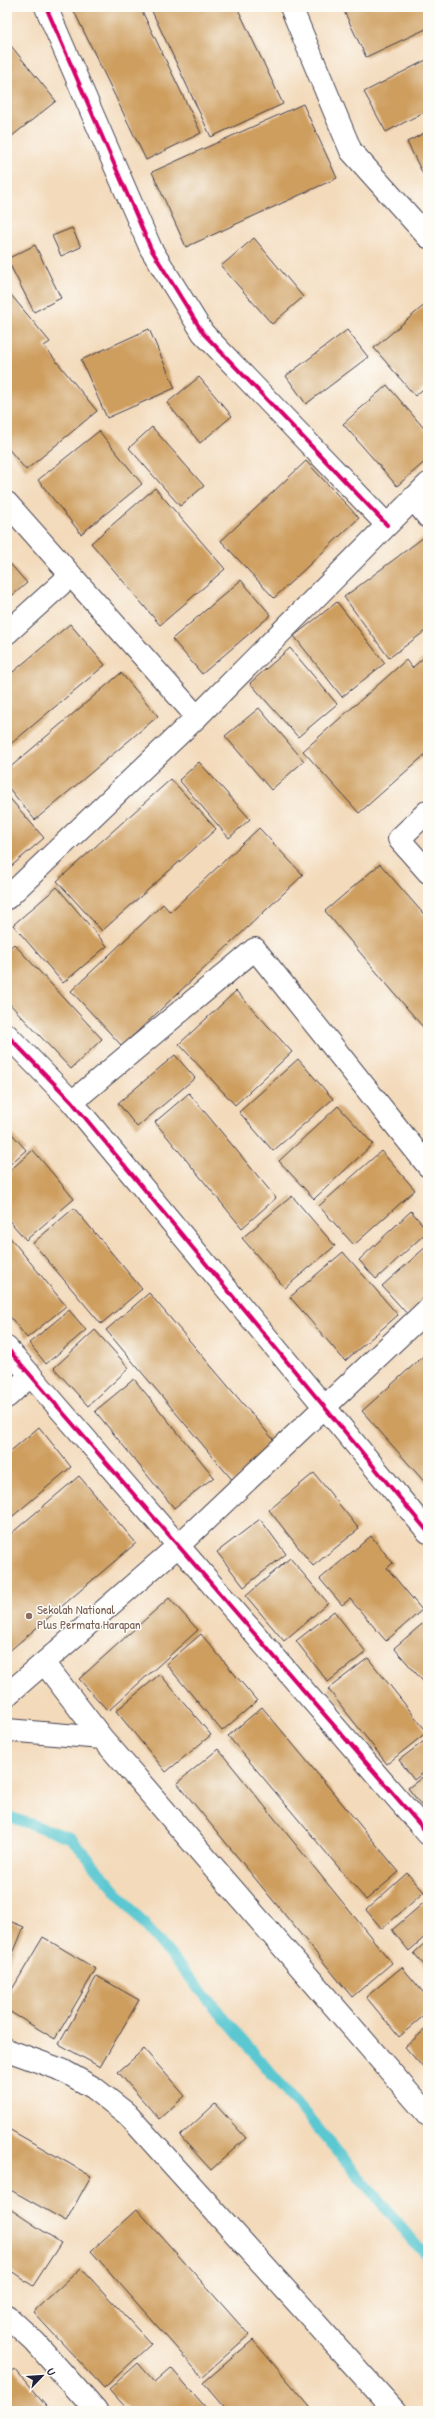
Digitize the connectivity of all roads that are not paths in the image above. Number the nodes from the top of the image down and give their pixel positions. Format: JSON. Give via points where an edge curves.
{"nodes":[{"id":1,"x":46,"y":7,"type":"edge"},
{"id":2,"x":291,"y":7,"type":"edge"},
{"id":3,"x":428,"y":237,"type":"edge"},
{"id":4,"x":421,"y":491,"type":"edge"},
{"id":5,"x":7,"y":503,"type":"edge"},
{"id":6,"x":428,"y":517,"type":"edge"},
{"id":7,"x":387,"y":525,"type":"junction"},
{"id":8,"x":71,"y":575,"type":"junction"},
{"id":9,"x":7,"y":633,"type":"edge"},
{"id":10,"x":197,"y":717,"type":"junction"},
{"id":11,"x":428,"y":811,"type":"edge"},
{"id":12,"x":428,"y":872,"type":"edge"},
{"id":13,"x":7,"y":898,"type":"edge"},
{"id":14,"x":7,"y":1035,"type":"edge"},
{"id":15,"x":72,"y":1102,"type":"junction"},
{"id":16,"x":428,"y":1166,"type":"edge"},
{"id":17,"x":428,"y":1309,"type":"edge"},
{"id":18,"x":7,"y":1348,"type":"edge"},
{"id":19,"x":31,"y":1375,"type":"junction"},
{"id":20,"x":7,"y":1397,"type":"edge"},
{"id":21,"x":324,"y":1406,"type":"junction"},
{"id":22,"x":423,"y":1517,"type":"edge"},
{"id":23,"x":179,"y":1545,"type":"junction"},
{"id":24,"x":45,"y":1664,"type":"junction"},
{"id":25,"x":7,"y":1695,"type":"edge"},
{"id":26,"x":7,"y":1730,"type":"edge"},
{"id":27,"x":102,"y":1738,"type":"junction"},
{"id":28,"x":428,"y":1834,"type":"edge"},
{"id":29,"x":7,"y":2050,"type":"edge"},
{"id":30,"x":428,"y":2113,"type":"edge"},
{"id":31,"x":7,"y":2316,"type":"edge"},
{"id":32,"x":96,"y":2411,"type":"edge"},
{"id":33,"x":395,"y":2411,"type":"edge"}],
"edges":[{"from":1,"to":7,"type":"street","via":[[151,249],[185,306],[203,333]]},
{"from":2,"to":3,"type":"street","via":[[351,151]]},
{"from":4,"to":6,"type":"street"},
{"from":4,"to":7,"type":"street"},
{"from":5,"to":8,"type":"street"},
{"from":7,"to":10,"type":"street"},
{"from":8,"to":9,"type":"street"},
{"from":8,"to":10,"type":"street"},
{"from":10,"to":13,"type":"street"},
{"from":11,"to":12,"type":"street","via":[[398,839]]},
{"from":14,"to":15,"type":"street"},
{"from":15,"to":16,"type":"street","via":[[255,949]]},
{"from":15,"to":21,"type":"street"},
{"from":17,"to":21,"type":"street"},
{"from":18,"to":19,"type":"street"},
{"from":19,"to":20,"type":"street"},
{"from":19,"to":23,"type":"street"},
{"from":21,"to":22,"type":"street"},
{"from":21,"to":23,"type":"street"},
{"from":23,"to":24,"type":"street"},
{"from":23,"to":28,"type":"street"},
{"from":24,"to":25,"type":"street"},
{"from":24,"to":27,"type":"street"},
{"from":26,"to":27,"type":"street"},
{"from":27,"to":30,"type":"street"},
{"from":29,"to":33,"type":"street","via":[[62,2070],[94,2088],[127,2114]]},
{"from":31,"to":32,"type":"street","via":[[35,2342]]}]}
